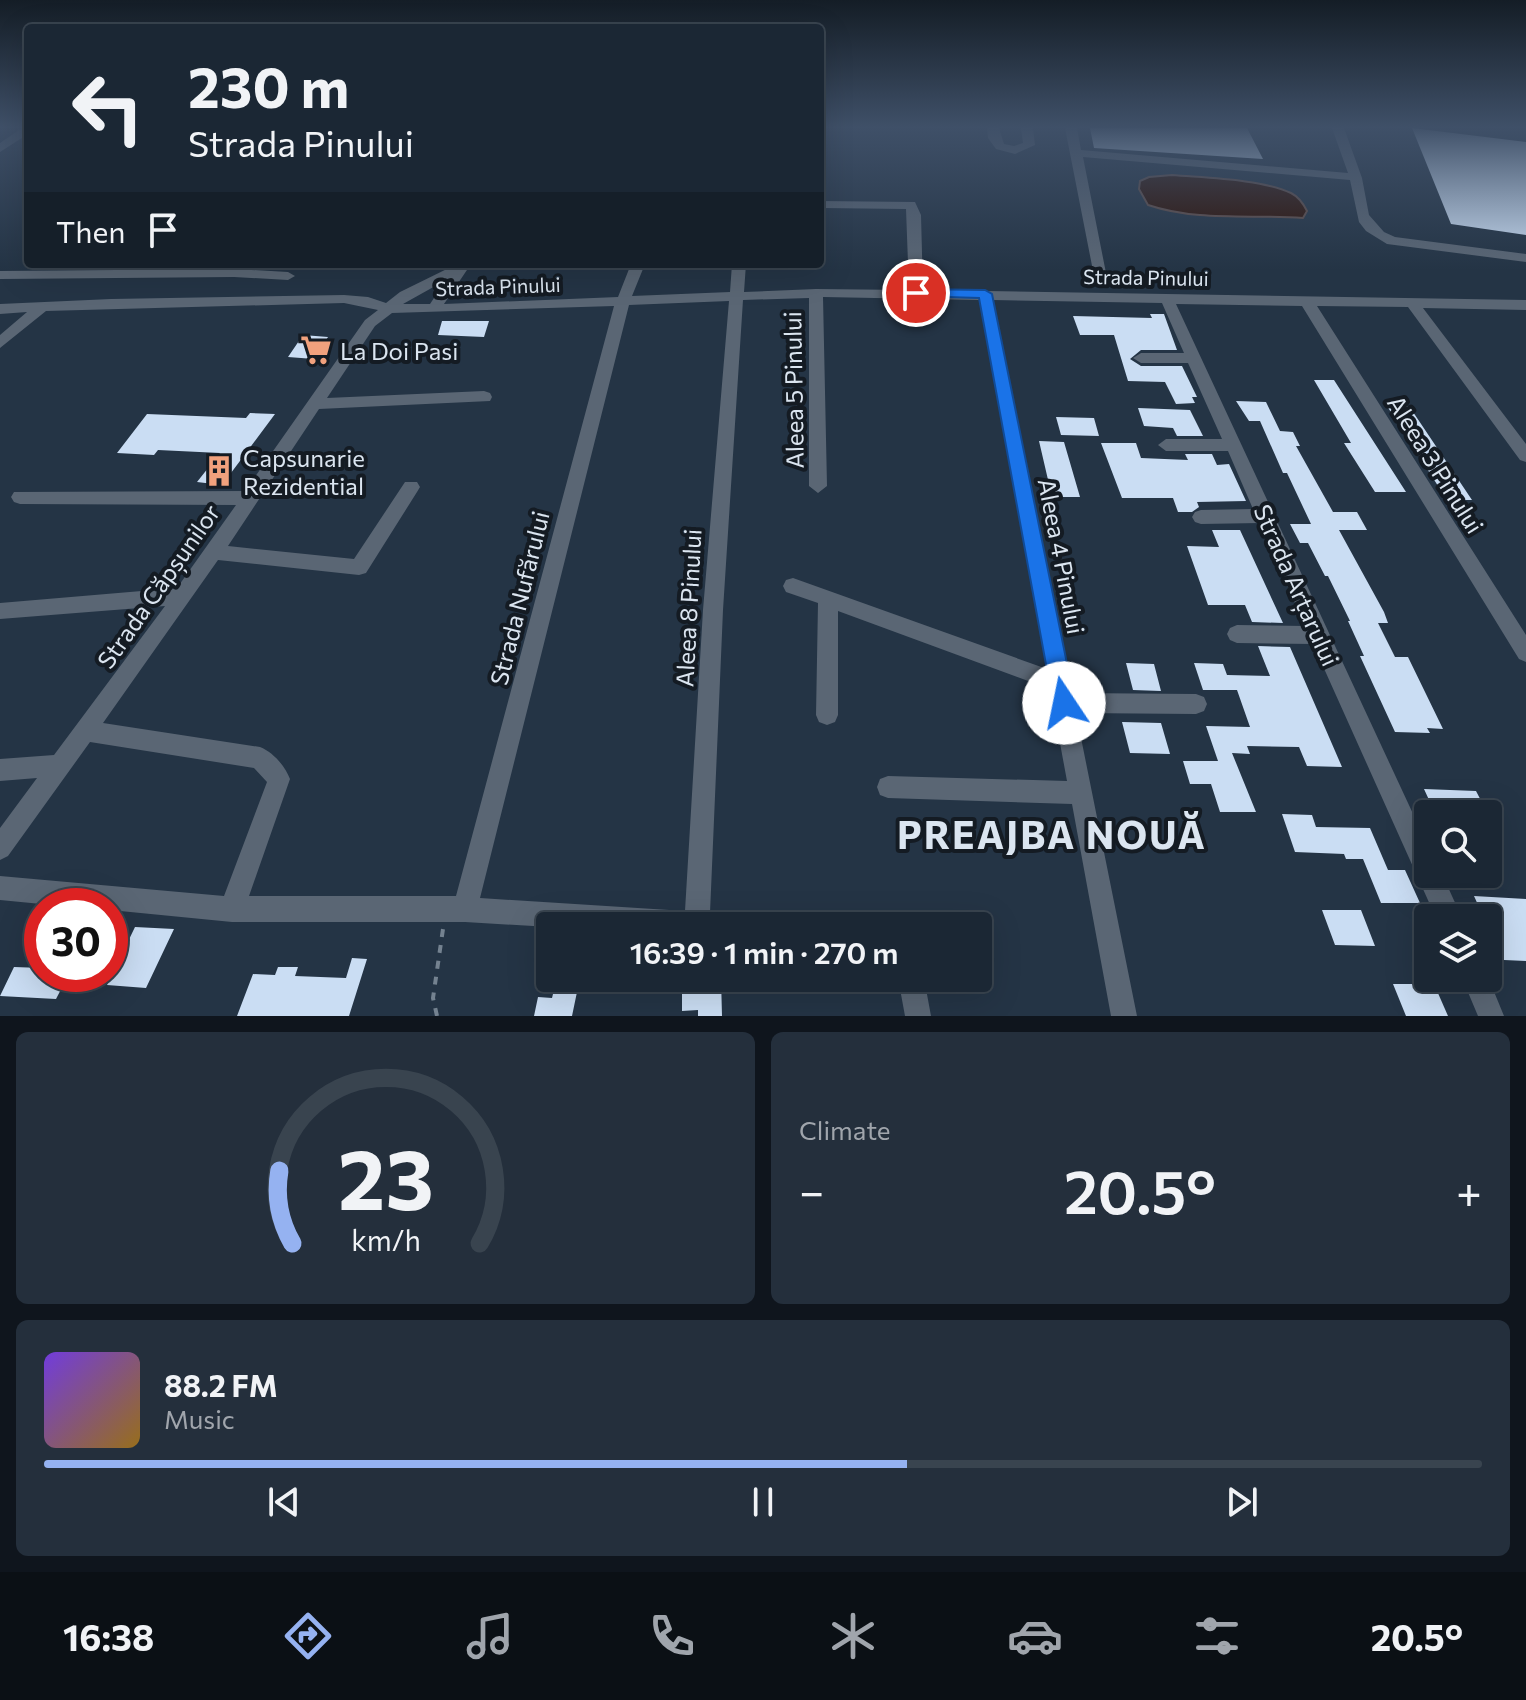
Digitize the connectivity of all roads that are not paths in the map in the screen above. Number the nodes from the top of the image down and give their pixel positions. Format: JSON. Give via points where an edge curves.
{"nodes":[{"id":1,"x":1080,"y":175,"type":"edge"},
{"id":2,"x":1343,"y":175,"type":"edge"},
{"id":3,"x":1356,"y":178,"type":"joint"},
{"id":4,"x":824,"y":204,"type":"edge"},
{"id":5,"x":1526,"y":258,"type":"edge"},
{"id":6,"x":138,"y":268,"type":"edge"},
{"id":7,"x":457,"y":268,"type":"edge"},
{"id":8,"x":461,"y":268,"type":"edge"},
{"id":9,"x":636,"y":268,"type":"edge"},
{"id":10,"x":739,"y":268,"type":"edge"},
{"id":11,"x":0,"y":275,"type":"edge"},
{"id":12,"x":288,"y":276,"type":"dead end"},
{"id":13,"x":1100,"y":278,"type":"dead end"},
{"id":14,"x":816,"y":293,"type":"junction"},
{"id":15,"x":916,"y":293,"type":"junction"},
{"id":16,"x":985,"y":294,"type":"junction"},
{"id":17,"x":736,"y":296,"type":"junction"},
{"id":18,"x":1166,"y":297,"type":"junction"},
{"id":19,"x":1306,"y":300,"type":"junction"},
{"id":20,"x":623,"y":301,"type":"junction"},
{"id":21,"x":1411,"y":302,"type":"junction"},
{"id":22,"x":111,"y":303,"type":"junction"},
{"id":23,"x":1526,"y":305,"type":"edge"},
{"id":24,"x":42,"y":307,"type":"junction"},
{"id":25,"x":387,"y":308,"type":"junction"},
{"id":26,"x":0,"y":309,"type":"edge"},
{"id":27,"x":434,"y":309,"type":"junction"},
{"id":28,"x":0,"y":343,"type":"edge"},
{"id":29,"x":1141,"y":358,"type":"dead end"},
{"id":30,"x":1193,"y":358,"type":"junction"},
{"id":31,"x":484,"y":397,"type":"dead end"},
{"id":32,"x":315,"y":404,"type":"junction"},
{"id":33,"x":1166,"y":445,"type":"dead end"},
{"id":34,"x":1233,"y":445,"type":"junction"},
{"id":35,"x":1526,"y":456,"type":"edge"},
{"id":36,"x":818,"y":486,"type":"dead end"},
{"id":37,"x":411,"y":487,"type":"dead end"},
{"id":38,"x":20,"y":497,"type":"dead end"},
{"id":39,"x":249,"y":498,"type":"junction"},
{"id":40,"x":1266,"y":516,"type":"junction"},
{"id":41,"x":1201,"y":517,"type":"dead end"},
{"id":42,"x":214,"y":552,"type":"junction"},
{"id":43,"x":793,"y":586,"type":"dead end"},
{"id":44,"x":183,"y":596,"type":"junction"},
{"id":45,"x":828,"y":599,"type":"junction"},
{"id":46,"x":0,"y":611,"type":"edge"},
{"id":47,"x":1237,"y":634,"type":"dead end"},
{"id":48,"x":1320,"y":635,"type":"junction"},
{"id":49,"x":1526,"y":653,"type":"edge"},
{"id":50,"x":1062,"y":693,"type":"junction"},
{"id":51,"x":1196,"y":704,"type":"dead end"},
{"id":52,"x":827,"y":715,"type":"dead end"},
{"id":53,"x":86,"y":731,"type":"junction"},
{"id":54,"x":60,"y":765,"type":"junction"},
{"id":55,"x":0,"y":770,"type":"edge"},
{"id":56,"x":888,"y":787,"type":"dead end"},
{"id":57,"x":1082,"y":793,"type":"junction"},
{"id":58,"x":1414,"y":842,"type":"edge"},
{"id":59,"x":0,"y":848,"type":"edge"},
{"id":60,"x":0,"y":888,"type":"edge"},
{"id":61,"x":232,"y":909,"type":"junction"},
{"id":62,"x":456,"y":909,"type":"junction"},
{"id":63,"x":705,"y":912,"type":"edge"},
{"id":64,"x":536,"y":914,"type":"edge"},
{"id":65,"x":914,"y":992,"type":"edge"},
{"id":66,"x":1481,"y":992,"type":"edge"},
{"id":67,"x":918,"y":1016,"type":"edge"},
{"id":68,"x":1124,"y":1016,"type":"edge"},
{"id":69,"x":1491,"y":1016,"type":"edge"}],
"edges":[{"from":1,"to":13,"type":"street"},
{"from":2,"to":3,"type":"street"},
{"from":3,"to":5,"type":"street","via":[[1367,227],[1392,241]]},
{"from":4,"to":15,"type":"street","via":[[911,205]]},
{"from":6,"to":11,"type":"street"},
{"from":6,"to":12,"type":"street"},
{"from":6,"to":22,"type":"street"},
{"from":7,"to":25,"type":"street","name":"Strada Căpșunilor"},
{"from":8,"to":27,"type":"street"},
{"from":9,"to":20,"type":"street","name":"Strada Nufărului"},
{"from":10,"to":17,"type":"street","name":"Aleea 8 Pinului"},
{"from":14,"to":15,"type":"street","name":"Strada Pinului"},
{"from":14,"to":17,"type":"street","name":"Strada Pinului"},
{"from":14,"to":36,"type":"street","name":"Aleea 5 Pinului"},
{"from":15,"to":16,"type":"street","name":"Strada Pinului"},
{"from":16,"to":18,"type":"street","name":"Strada Pinului"},
{"from":16,"to":50,"type":"street","name":"Aleea 4 Pinului"},
{"from":17,"to":20,"type":"street","name":"Strada Pinului"},
{"from":17,"to":63,"type":"street","name":"Aleea 8 Pinului","via":[[713,610]]},
{"from":18,"to":19,"type":"street","name":"Strada Pinului"},
{"from":18,"to":30,"type":"street","name":"Strada Arțarului"},
{"from":19,"to":21,"type":"street","name":"Strada Pinului"},
{"from":19,"to":49,"type":"street","name":"Aleea 3 Pinului"},
{"from":20,"to":27,"type":"street","name":"Strada Pinului"},
{"from":20,"to":62,"type":"street","name":"Strada Nufărului"},
{"from":21,"to":23,"type":"street","name":"Strada Pinului"},
{"from":21,"to":35,"type":"street"},
{"from":22,"to":24,"type":"street","name":"Strada Pinului"},
{"from":22,"to":25,"type":"street","name":"Strada Pinului","via":[[344,299]]},
{"from":24,"to":26,"type":"street","name":"Strada Pinului"},
{"from":24,"to":28,"type":"street"},
{"from":25,"to":27,"type":"street","name":"Strada Pinului"},
{"from":25,"to":32,"type":"street","name":"Strada Căpșunilor","via":[[370,323]]},
{"from":29,"to":30,"type":"street"},
{"from":30,"to":34,"type":"street","name":"Strada Arțarului"},
{"from":31,"to":32,"type":"street"},
{"from":32,"to":39,"type":"street","name":"Strada Căpșunilor"},
{"from":33,"to":34,"type":"street"},
{"from":34,"to":40,"type":"street","name":"Strada Arțarului"},
{"from":37,"to":42,"type":"street","via":[[359,567]]},
{"from":38,"to":39,"type":"street"},
{"from":39,"to":42,"type":"street","name":"Strada Căpșunilor"},
{"from":40,"to":41,"type":"street"},
{"from":40,"to":48,"type":"street","name":"Strada Arțarului"},
{"from":42,"to":44,"type":"street","name":"Strada Căpșunilor"},
{"from":43,"to":45,"type":"street"},
{"from":44,"to":46,"type":"street"},
{"from":44,"to":53,"type":"street","name":"Strada Căpșunilor"},
{"from":45,"to":50,"type":"street"},
{"from":45,"to":52,"type":"street"},
{"from":47,"to":48,"type":"street"},
{"from":48,"to":58,"type":"street","name":"Strada Arțarului"},
{"from":50,"to":51,"type":"street"},
{"from":50,"to":57,"type":"street","name":"Aleea 4 Pinului"},
{"from":53,"to":54,"type":"street","name":"Strada Căpșunilor"},
{"from":53,"to":61,"type":"street","via":[[260,758],[279,779]]},
{"from":54,"to":55,"type":"street"},
{"from":54,"to":59,"type":"street","name":"Strada Căpșunilor"},
{"from":56,"to":57,"type":"street"},
{"from":57,"to":68,"type":"street","name":"Aleea 4 Pinului"},
{"from":60,"to":61,"type":"street"},
{"from":61,"to":62,"type":"street"},
{"from":62,"to":64,"type":"street"},
{"from":65,"to":67,"type":"street"},
{"from":66,"to":69,"type":"street"}]}
